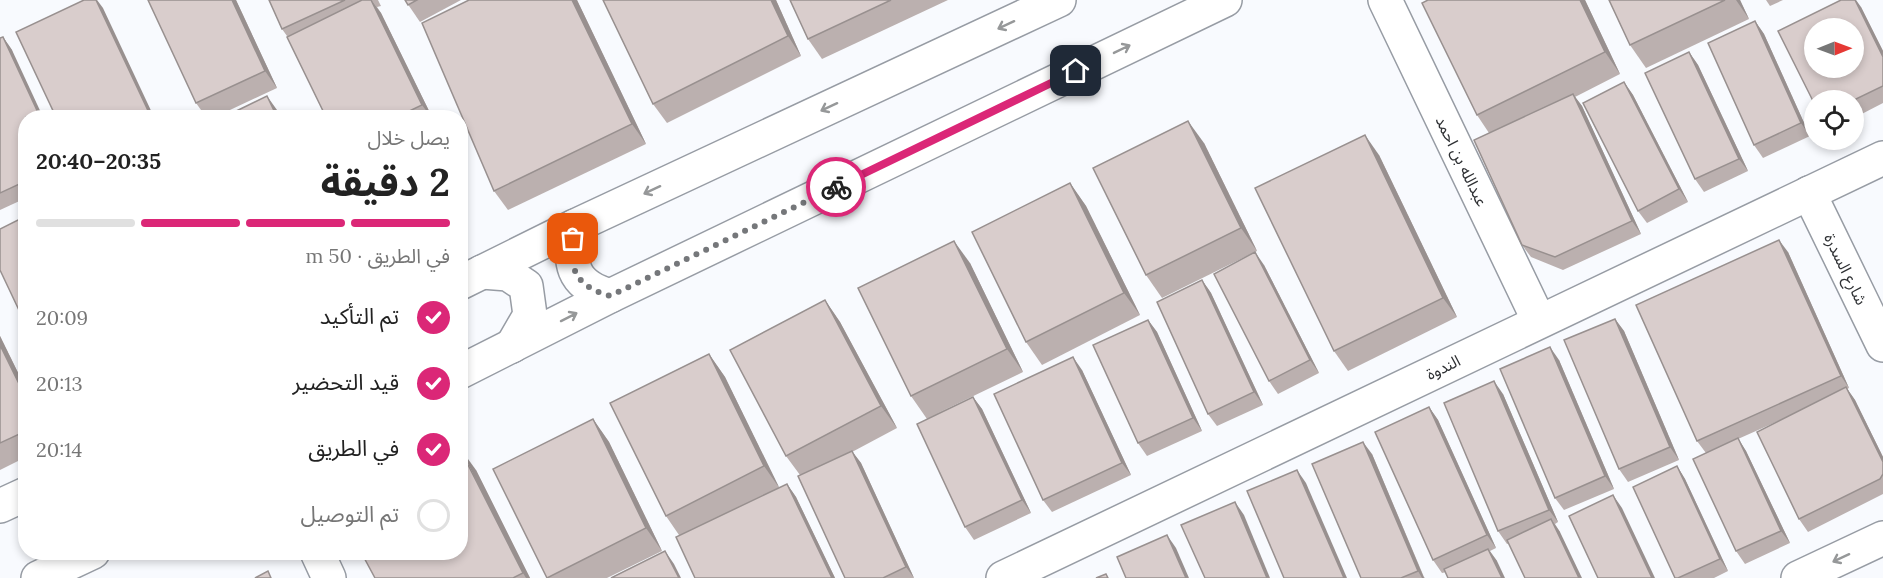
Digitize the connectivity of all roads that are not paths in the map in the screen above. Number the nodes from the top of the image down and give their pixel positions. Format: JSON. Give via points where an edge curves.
{"nodes":[{"id":1,"x":1059,"y":0,"type":"edge"},
{"id":2,"x":1225,"y":0,"type":"edge"},
{"id":3,"x":1385,"y":0,"type":"edge"},
{"id":4,"x":1883,"y":158,"type":"edge"},
{"id":5,"x":1809,"y":193,"type":"junction"},
{"id":6,"x":575,"y":226,"type":"junction"},
{"id":7,"x":471,"y":278,"type":"edge"},
{"id":8,"x":610,"y":296,"type":"junction"},
{"id":9,"x":1539,"y":321,"type":"junction"},
{"id":10,"x":1883,"y":345,"type":"edge"},
{"id":11,"x":512,"y":346,"type":"junction"},
{"id":12,"x":468,"y":368,"type":"edge"},
{"id":13,"x":18,"y":498,"type":"edge"},
{"id":14,"x":0,"y":506,"type":"edge"},
{"id":15,"x":1883,"y":538,"type":"edge"},
{"id":16,"x":76,"y":560,"type":"edge"},
{"id":17,"x":320,"y":560,"type":"edge"},
{"id":18,"x":38,"y":578,"type":"edge"},
{"id":19,"x":329,"y":578,"type":"edge"},
{"id":20,"x":1003,"y":578,"type":"edge"},
{"id":21,"x":1798,"y":578,"type":"edge"}],
"edges":[{"from":1,"to":6,"type":"street","one_way":true},
{"from":8,"to":2,"type":"street","one_way":true},
{"from":3,"to":9,"type":"street","name":"عبدالله بن احمد"},
{"from":4,"to":5,"type":"street","name":"الندوة"},
{"from":5,"to":9,"type":"street","name":"الندوة"},
{"from":5,"to":10,"type":"street","name":"شارع السدرة"},
{"from":6,"to":7,"type":"street"},
{"from":6,"to":8,"type":"street","via":[[571,251],[578,277],[590,290]]},
{"from":7,"to":11,"type":"street","via":[[508,274],[526,286],[530,315]]},
{"from":11,"to":8,"type":"street","one_way":true},
{"from":9,"to":20,"type":"street","name":"الندوة"},
{"from":11,"to":12,"type":"street"},
{"from":13,"to":14,"type":"street"},
{"from":15,"to":21,"type":"street","one_way":true},
{"from":16,"to":18,"type":"street"},
{"from":17,"to":19,"type":"street"}]}
